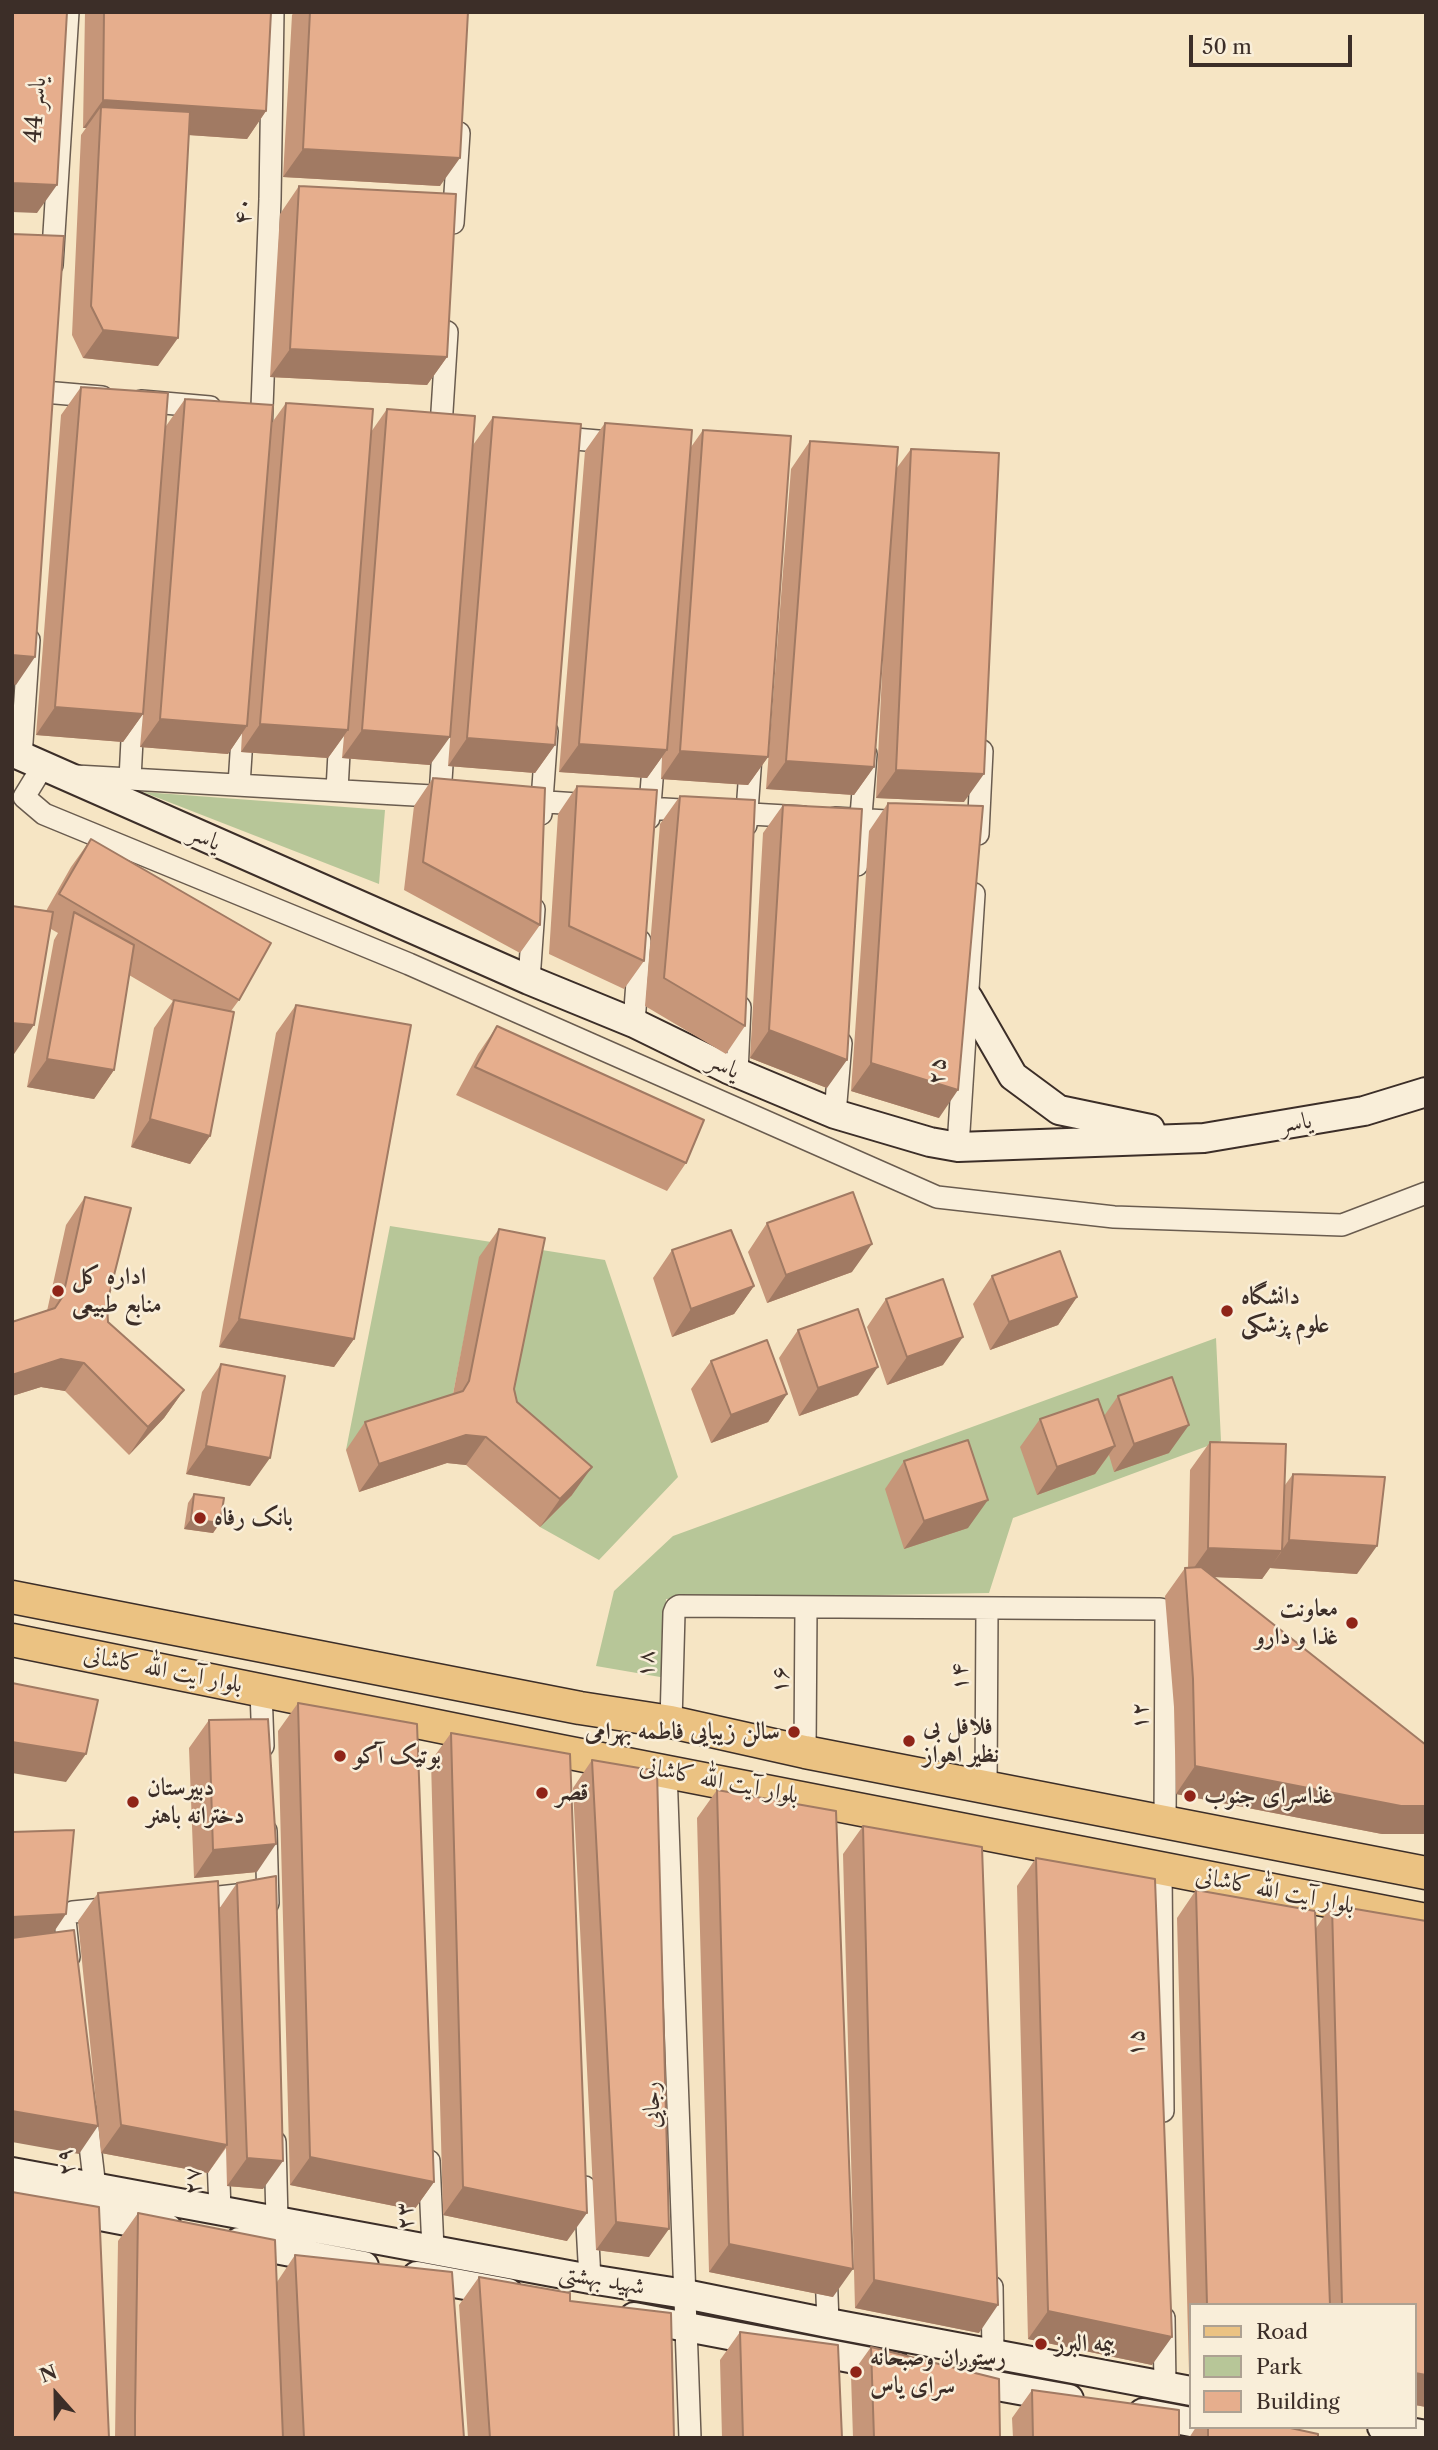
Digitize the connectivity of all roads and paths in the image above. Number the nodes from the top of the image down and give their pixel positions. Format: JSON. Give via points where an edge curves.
{"nodes":[{"id":1,"x":68,"y":12,"type":"edge"},
{"id":2,"x":272,"y":12,"type":"edge"},
{"id":3,"x":460,"y":110,"type":"edge"},
{"id":4,"x":452,"y":249,"type":"edge"},
{"id":5,"x":51,"y":286,"type":"edge"},
{"id":6,"x":448,"y":318,"type":"edge"},
{"id":7,"x":46,"y":366,"type":"edge"},
{"id":8,"x":270,"y":412,"type":"junction"},
{"id":9,"x":417,"y":425,"type":"edge"},
{"id":10,"x":441,"y":427,"type":"junction"},
{"id":11,"x":466,"y":429,"type":"edge"},
{"id":12,"x":531,"y":435,"type":"edge"},
{"id":13,"x":638,"y":445,"type":"edge"},
{"id":14,"x":260,"y":453,"type":"edge"},
{"id":15,"x":30,"y":622,"type":"edge"},
{"id":16,"x":136,"y":681,"type":"edge"},
{"id":17,"x":245,"y":688,"type":"edge"},
{"id":18,"x":342,"y":694,"type":"edge"},
{"id":19,"x":447,"y":701,"type":"edge"},
{"id":20,"x":549,"y":708,"type":"edge"},
{"id":21,"x":657,"y":725,"type":"edge"},
{"id":22,"x":753,"y":731,"type":"edge"},
{"id":23,"x":982,"y":732,"type":"edge"},
{"id":24,"x":867,"y":738,"type":"edge"},
{"id":25,"x":35,"y":763,"type":"edge"},
{"id":26,"x":130,"y":779,"type":"junction"},
{"id":27,"x":239,"y":785,"type":"junction"},
{"id":28,"x":337,"y":790,"type":"junction"},
{"id":29,"x":440,"y":796,"type":"junction"},
{"id":30,"x":465,"y":798,"type":"edge"},
{"id":31,"x":491,"y":799,"type":"edge"},
{"id":32,"x":542,"y":802,"type":"junction"},
{"id":33,"x":650,"y":808,"type":"junction"},
{"id":34,"x":747,"y":814,"type":"junction"},
{"id":35,"x":862,"y":820,"type":"junction"},
{"id":36,"x":926,"y":823,"type":"edge"},
{"id":37,"x":952,"y":825,"type":"edge"},
{"id":38,"x":978,"y":826,"type":"junction"},
{"id":39,"x":540,"y":829,"type":"edge"},
{"id":40,"x":648,"y":835,"type":"edge"},
{"id":41,"x":746,"y":841,"type":"edge"},
{"id":42,"x":977,"y":853,"type":"edge"},
{"id":43,"x":975,"y":879,"type":"edge"},
{"id":44,"x":536,"y":884,"type":"edge"},
{"id":45,"x":855,"y":887,"type":"edge"},
{"id":46,"x":642,"y":915,"type":"edge"},
{"id":47,"x":529,"y":980,"type":"junction"},
{"id":48,"x":740,"y":991,"type":"edge"},
{"id":49,"x":968,"y":998,"type":"junction"},
{"id":50,"x":843,"y":1021,"type":"edge"},
{"id":51,"x":634,"y":1023,"type":"junction"},
{"id":52,"x":737,"y":1073,"type":"junction"},
{"id":53,"x":1426,"y":1093,"type":"edge"},
{"id":54,"x":835,"y":1114,"type":"junction"},
{"id":55,"x":1204,"y":1138,"type":"junction"},
{"id":56,"x":958,"y":1147,"type":"junction"},
{"id":57,"x":1426,"y":1194,"type":"edge"},
{"id":58,"x":12,"y":1597,"type":"edge"},
{"id":59,"x":806,"y":1608,"type":"junction"},
{"id":60,"x":987,"y":1609,"type":"junction"},
{"id":61,"x":12,"y":1640,"type":"edge"},
{"id":62,"x":261,"y":1690,"type":"junction"},
{"id":63,"x":671,"y":1722,"type":"junction"},
{"id":64,"x":805,"y":1752,"type":"junction"},
{"id":65,"x":264,"y":1770,"type":"edge"},
{"id":66,"x":666,"y":1771,"type":"junction"},
{"id":67,"x":986,"y":1787,"type":"junction"},
{"id":68,"x":265,"y":1811,"type":"edge"},
{"id":69,"x":1165,"y":1822,"type":"junction"},
{"id":70,"x":1161,"y":1868,"type":"junction"},
{"id":71,"x":1426,"y":1873,"type":"edge"},
{"id":72,"x":268,"y":1892,"type":"junction"},
{"id":73,"x":208,"y":1898,"type":"junction"},
{"id":74,"x":168,"y":1902,"type":"edge"},
{"id":75,"x":141,"y":1905,"type":"edge"},
{"id":76,"x":269,"y":1919,"type":"edge"},
{"id":77,"x":1426,"y":1920,"type":"edge"},
{"id":78,"x":209,"y":1925,"type":"edge"},
{"id":79,"x":1426,"y":1932,"type":"edge"},
{"id":80,"x":71,"y":1973,"type":"edge"},
{"id":81,"x":85,"y":2094,"type":"edge"},
{"id":82,"x":216,"y":2115,"type":"edge"},
{"id":83,"x":275,"y":2124,"type":"edge"},
{"id":84,"x":1163,"y":2127,"type":"edge"},
{"id":85,"x":428,"y":2141,"type":"edge"},
{"id":86,"x":583,"y":2168,"type":"edge"},
{"id":87,"x":12,"y":2172,"type":"edge"},
{"id":88,"x":12,"y":2199,"type":"edge"},
{"id":89,"x":220,"y":2210,"type":"junction"},
{"id":90,"x":96,"y":2211,"type":"junction"},
{"id":91,"x":277,"y":2220,"type":"junction"},
{"id":92,"x":433,"y":2249,"type":"junction"},
{"id":93,"x":826,"y":2254,"type":"edge"},
{"id":94,"x":991,"y":2272,"type":"edge"},
{"id":95,"x":590,"y":2279,"type":"junction"},
{"id":96,"x":1164,"y":2291,"type":"edge"},
{"id":97,"x":685,"y":2294,"type":"junction"},
{"id":98,"x":537,"y":2299,"type":"edge"},
{"id":99,"x":605,"y":2311,"type":"edge"},
{"id":100,"x":828,"y":2323,"type":"junction"},
{"id":101,"x":687,"y":2327,"type":"junction"},
{"id":102,"x":993,"y":2354,"type":"junction"},
{"id":103,"x":1178,"y":2389,"type":"edge"},
{"id":104,"x":1183,"y":2427,"type":"edge"},
{"id":105,"x":1393,"y":2429,"type":"edge"},
{"id":106,"x":1426,"y":2435,"type":"edge"},
{"id":107,"x":690,"y":2438,"type":"edge"}],
"edges":[{"from":1,"to":5,"type":"street","name":"یاسر 44","via":[[47,246]]},
{"from":2,"to":8,"type":"street","name":"۴۰"},
{"from":3,"to":4,"type":"street"},
{"from":6,"to":10,"type":"street"},
{"from":7,"to":8,"type":"street","via":[[44,399],[153,409]]},
{"from":8,"to":14,"type":"street","name":"۴۰"},
{"from":9,"to":10,"type":"street"},
{"from":10,"to":11,"type":"street"},
{"from":12,"to":13,"type":"street","via":[[569,445]]},
{"from":15,"to":25,"type":"street"},
{"from":16,"to":26,"type":"street"},
{"from":17,"to":27,"type":"street"},
{"from":18,"to":28,"type":"street"},
{"from":19,"to":29,"type":"street"},
{"from":20,"to":32,"type":"street"},
{"from":21,"to":33,"type":"street"},
{"from":22,"to":34,"type":"street"},
{"from":23,"to":38,"type":"street"},
{"from":24,"to":35,"type":"street"},
{"from":25,"to":26,"type":"street","name":"یاسر"},
{"from":25,"to":47,"type":"main road","name":"یاسر"},
{"from":25,"to":57,"type":"street","via":[[24,797],[44,814],[409,964],[937,1197],[1114,1217],[1342,1225]]},
{"from":26,"to":27,"type":"street","name":"یاسر"},
{"from":27,"to":28,"type":"street","name":"یاسر"},
{"from":28,"to":29,"type":"street","name":"یاسر"},
{"from":29,"to":30,"type":"street","name":"یاسر"},
{"from":31,"to":32,"type":"street"},
{"from":32,"to":33,"type":"street"},
{"from":32,"to":39,"type":"street"},
{"from":33,"to":34,"type":"street"},
{"from":33,"to":40,"type":"street"},
{"from":34,"to":35,"type":"street"},
{"from":34,"to":41,"type":"street"},
{"from":35,"to":36,"type":"street"},
{"from":35,"to":45,"type":"street"},
{"from":37,"to":38,"type":"street"},
{"from":38,"to":42,"type":"street"},
{"from":43,"to":49,"type":"street","name":"۲۵"},
{"from":44,"to":47,"type":"street"},
{"from":46,"to":51,"type":"street"},
{"from":47,"to":51,"type":"main road","name":"یاسر"},
{"from":48,"to":52,"type":"street"},
{"from":49,"to":55,"type":"main road","via":[[1013,1076],[1059,1110]]},
{"from":49,"to":56,"type":"street","name":"۲۵"},
{"from":50,"to":54,"type":"street"},
{"from":51,"to":52,"type":"main road","name":"یاسر"},
{"from":52,"to":54,"type":"main road","name":"یاسر"},
{"from":53,"to":55,"type":"main road","name":"یاسر","via":[[1364,1111]]},
{"from":54,"to":56,"type":"main road","name":"یاسر"},
{"from":55,"to":56,"type":"main road","name":"یاسر"},
{"from":58,"to":63,"type":"main road","name":"بلوار آیت الله کاشانی"},
{"from":59,"to":60,"type":"street"},
{"from":59,"to":63,"type":"street","name":"۱۸","via":[[676,1608]]},
{"from":59,"to":64,"type":"street","name":"۱۶"},
{"from":60,"to":67,"type":"street","name":"۱۴"},
{"from":60,"to":69,"type":"street","name":"۱۲","via":[[1165,1610]]},
{"from":61,"to":62,"type":"main road","name":"بلوار آیت الله کاشانی"},
{"from":62,"to":65,"type":"street"},
{"from":62,"to":66,"type":"main road","name":"بلوار آیت الله کاشانی","via":[[410,1732]]},
{"from":63,"to":64,"type":"main road","name":"بلوار آیت الله کاشانی"},
{"from":64,"to":67,"type":"main road","name":"بلوار آیت الله کاشانی"},
{"from":66,"to":70,"type":"main road","name":"بلوار آیت الله کاشانی","via":[[813,1813],[981,1846]]},
{"from":66,"to":97,"type":"street","name":"رجایی"},
{"from":67,"to":69,"type":"main road","name":"بلوار آیت الله کاشانی"},
{"from":68,"to":72,"type":"street"},
{"from":69,"to":71,"type":"main road","name":"بلوار آیت الله کاشانی"},
{"from":70,"to":77,"type":"main road","name":"بلوار آیت الله کاشانی","via":[[1307,1904]]},
{"from":70,"to":84,"type":"street","name":"۱۵"},
{"from":72,"to":73,"type":"street"},
{"from":72,"to":76,"type":"street"},
{"from":73,"to":74,"type":"street"},
{"from":73,"to":78,"type":"street"},
{"from":75,"to":80,"type":"street","via":[[68,1914]]},
{"from":77,"to":79,"type":"street"},
{"from":81,"to":90,"type":"street","name":"۲۹"},
{"from":82,"to":89,"type":"street","name":"۲۷"},
{"from":83,"to":91,"type":"street"},
{"from":85,"to":92,"type":"street","name":"۲۳"},
{"from":86,"to":95,"type":"street"},
{"from":87,"to":90,"type":"main road","name":"شهید بهشتی"},
{"from":88,"to":90,"type":"main road","name":"شهید بهشتی"},
{"from":89,"to":90,"type":"main road","name":"شهید بهشتی"},
{"from":89,"to":91,"type":"main road","name":"شهید بهشتی"},
{"from":90,"to":98,"type":"main road","name":"شهید بهشتی","via":[[206,2236],[275,2260],[443,2294]]},
{"from":91,"to":92,"type":"main road","name":"شهید بهشتی"},
{"from":92,"to":95,"type":"main road","name":"شهید بهشتی"},
{"from":93,"to":100,"type":"street"},
{"from":94,"to":102,"type":"street"},
{"from":95,"to":97,"type":"main road","name":"شهید بهشتی"},
{"from":96,"to":103,"type":"street"},
{"from":97,"to":100,"type":"main road","name":"شهید بهشتی"},
{"from":97,"to":101,"type":"street","name":"رجایی"},
{"from":99,"to":101,"type":"main road","name":"شهید بهشتی"},
{"from":100,"to":102,"type":"main road","name":"شهید بهشتی"},
{"from":101,"to":104,"type":"main road","name":"شهید بهشتی","via":[[835,2369],[934,2374],[994,2398],[1102,2405]]},
{"from":101,"to":107,"type":"street","name":"رجایی"},
{"from":102,"to":103,"type":"main road","name":"شهید بهشتی"},
{"from":105,"to":106,"type":"main road"}]}
